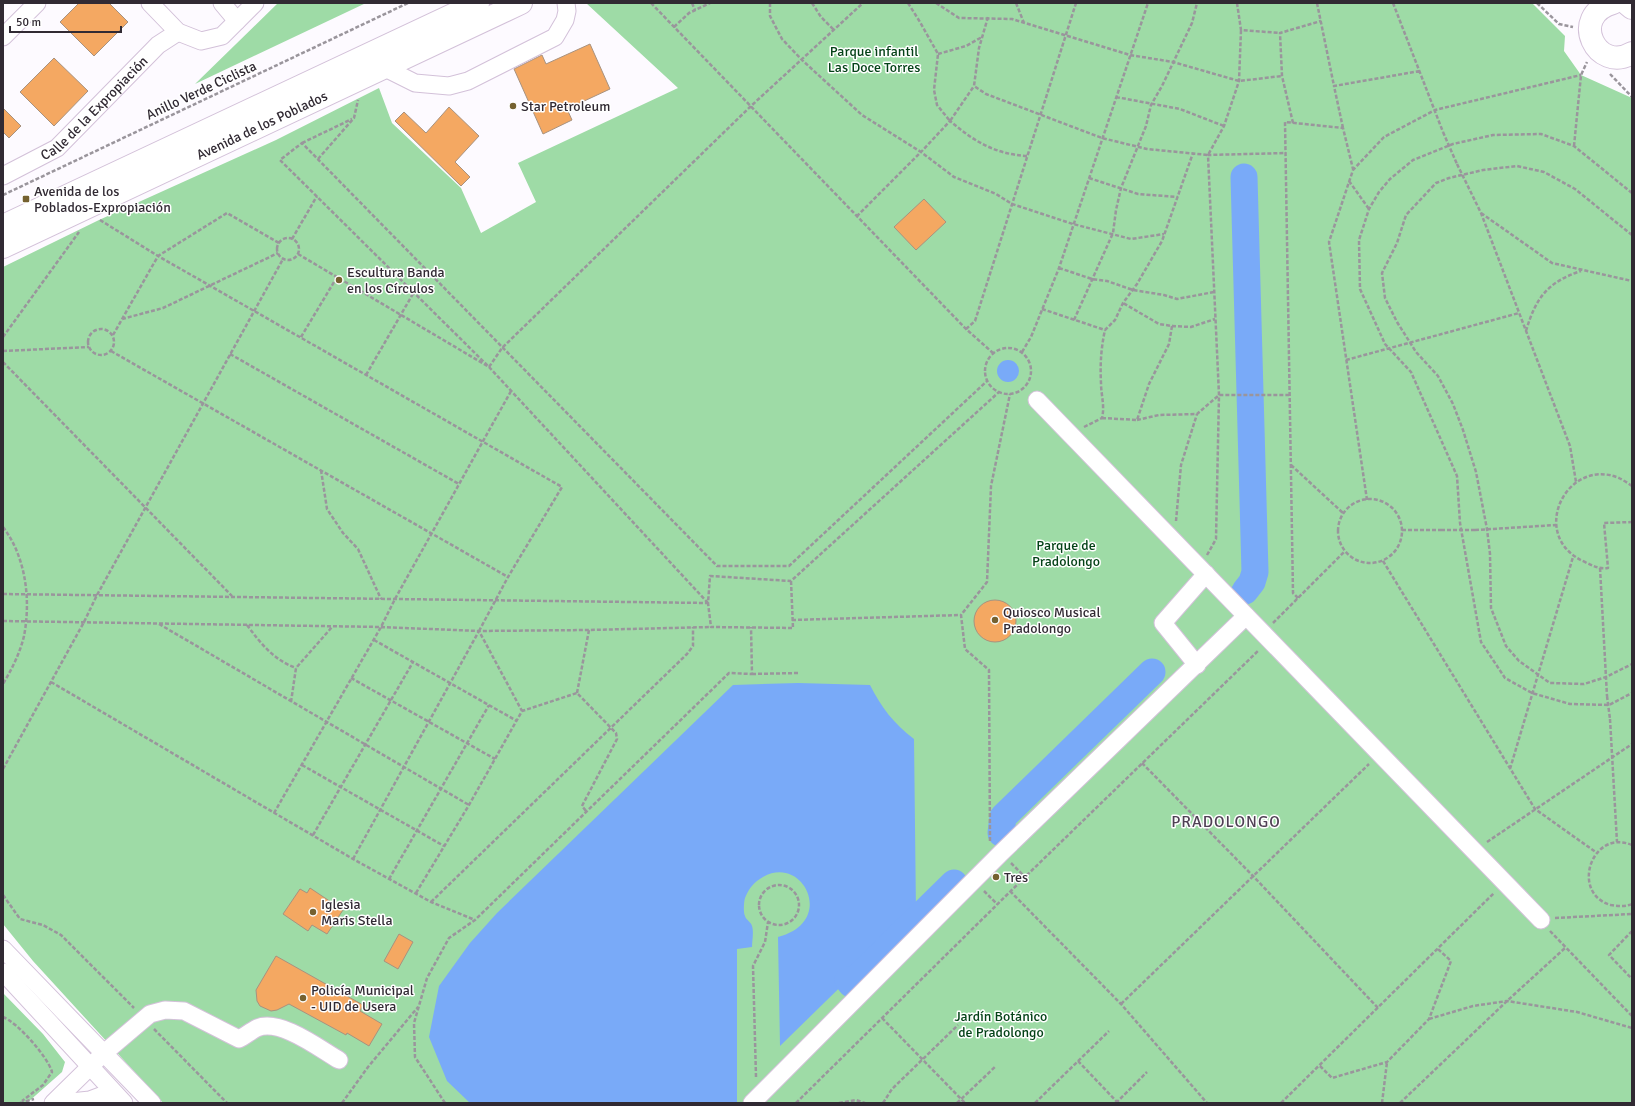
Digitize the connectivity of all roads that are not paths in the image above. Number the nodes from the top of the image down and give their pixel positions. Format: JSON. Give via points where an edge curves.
{"nodes":[{"id":1,"x":37,"y":3,"type":"edge"},
{"id":2,"x":150,"y":3,"type":"edge"},
{"id":3,"x":222,"y":3,"type":"edge"},
{"id":4,"x":255,"y":3,"type":"edge"},
{"id":5,"x":478,"y":3,"type":"edge"},
{"id":6,"x":521,"y":3,"type":"edge"},
{"id":7,"x":566,"y":3,"type":"edge"},
{"id":8,"x":1615,"y":5,"type":"edge"},
{"id":9,"x":237,"y":21,"type":"junction"},
{"id":10,"x":178,"y":32,"type":"junction"},
{"id":11,"x":3,"y":36,"type":"edge"},
{"id":12,"x":1632,"y":54,"type":"edge"},
{"id":13,"x":384,"y":68,"type":"junction"},
{"id":14,"x":3,"y":176,"type":"edge"},
{"id":15,"x":3,"y":226,"type":"edge"},
{"id":16,"x":3,"y":247,"type":"edge"},
{"id":17,"x":1037,"y":400,"type":"dead end"},
{"id":18,"x":1201,"y":569,"type":"junction"},
{"id":19,"x":1246,"y":616,"type":"junction"},
{"id":20,"x":1197,"y":665,"type":"junction"},
{"id":21,"x":1541,"y":920,"type":"road end"},
{"id":22,"x":3,"y":949,"type":"edge"},
{"id":23,"x":3,"y":972,"type":"edge"},
{"id":24,"x":104,"y":1053,"type":"junction"},
{"id":25,"x":340,"y":1060,"type":"dead end"},
{"id":26,"x":90,"y":1067,"type":"junction"},
{"id":27,"x":119,"y":1098,"type":"edge"},
{"id":28,"x":757,"y":1098,"type":"edge"},
{"id":29,"x":91,"y":1101,"type":"edge"},
{"id":30,"x":53,"y":1103,"type":"edge"},
{"id":31,"x":61,"y":1103,"type":"edge"},
{"id":32,"x":152,"y":1103,"type":"edge"}],
"edges":[{"from":1,"to":11,"type":"street"},
{"from":2,"to":10,"type":"street"},
{"from":3,"to":9,"type":"street"},
{"from":4,"to":9,"type":"street"},
{"from":5,"to":15,"type":"main road","name":"Avenida de los Poblados"},
{"from":6,"to":13,"type":"main road","name":"Avenida de los Poblados"},
{"from":7,"to":13,"type":"street","via":[[565,20],[554,37],[468,82],[449,86],[415,83]]},
{"from":8,"to":12,"type":"main road","via":[[1589,30],[1592,42],[1600,52],[1612,57]]},
{"from":9,"to":10,"type":"street","via":[[222,36],[201,41]]},
{"from":10,"to":14,"type":"street","name":"Calle de la Expropiación","via":[[158,45],[57,148]]},
{"from":13,"to":16,"type":"main road","name":"Avenida de los Poblados"},
{"from":17,"to":18,"type":"street"},
{"from":18,"to":19,"type":"street"},
{"from":18,"to":20,"type":"street","via":[[1163,623]]},
{"from":19,"to":20,"type":"street"},
{"from":19,"to":21,"type":"street"},
{"from":20,"to":28,"type":"street","via":[[1001,853]]},
{"from":22,"to":24,"type":"street"},
{"from":23,"to":26,"type":"street"},
{"from":24,"to":25,"type":"street","via":[[150,1014],[165,1010],[184,1011],[238,1039],[258,1027],[273,1026],[287,1030]]},
{"from":24,"to":26,"type":"street"},
{"from":24,"to":32,"type":"street"},
{"from":26,"to":27,"type":"street"},
{"from":26,"to":30,"type":"street"},
{"from":27,"to":29,"type":"street","via":[[106,1094]]},
{"from":29,"to":31,"type":"street"}]}
